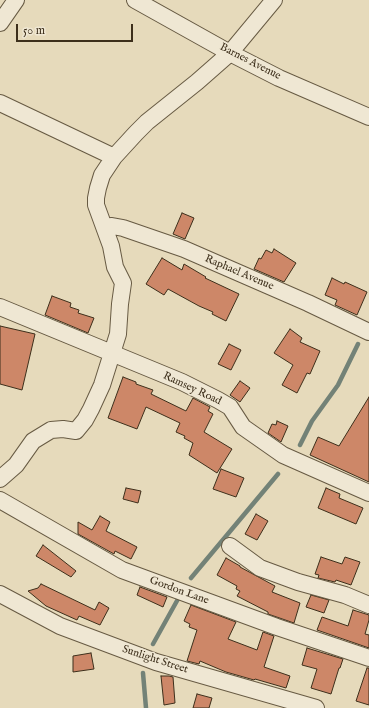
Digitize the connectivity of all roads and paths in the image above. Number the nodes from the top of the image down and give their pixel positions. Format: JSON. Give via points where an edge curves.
{"nodes":[{"id":1,"x":16,"y":0,"type":"edge"},
{"id":2,"x":134,"y":0,"type":"edge"},
{"id":3,"x":274,"y":0,"type":"edge"},
{"id":4,"x":0,"y":23,"type":"edge"},
{"id":5,"x":230,"y":53,"type":"junction"},
{"id":6,"x":0,"y":103,"type":"edge"},
{"id":7,"x":369,"y":117,"type":"edge"},
{"id":8,"x":114,"y":157,"type":"junction"},
{"id":9,"x":104,"y":227,"type":"junction"},
{"id":10,"x":0,"y":307,"type":"edge"},
{"id":11,"x":369,"y":332,"type":"edge"},
{"id":12,"x":113,"y":354,"type":"junction"},
{"id":13,"x":0,"y":479,"type":"edge"},
{"id":14,"x":369,"y":493,"type":"edge"},
{"id":15,"x":0,"y":500,"type":"edge"},
{"id":16,"x":230,"y":546,"type":"dead end"},
{"id":17,"x":0,"y":594,"type":"edge"},
{"id":18,"x":369,"y":605,"type":"edge"},
{"id":19,"x":369,"y":658,"type":"edge"},
{"id":20,"x":316,"y":708,"type":"edge"}],
"edges":[{"from":1,"to":4,"type":"street"},
{"from":2,"to":5,"type":"street","name":"Barnes Avenue"},
{"from":3,"to":5,"type":"street"},
{"from":5,"to":7,"type":"street","name":"Barnes Avenue","via":[[279,78]]},
{"from":5,"to":8,"type":"street","via":[[147,122]]},
{"from":6,"to":8,"type":"street"},
{"from":8,"to":9,"type":"street","via":[[102,175],[96,198]]},
{"from":9,"to":11,"type":"street","name":"Raphael Avenue","via":[[123,228],[184,249]]},
{"from":9,"to":12,"type":"street","via":[[115,267],[123,283],[118,334]]},
{"from":10,"to":12,"type":"street","name":"Ramsey Road"},
{"from":12,"to":13,"type":"street","via":[[91,408],[76,431],[51,430],[32,441],[16,465]]},
{"from":12,"to":14,"type":"street","name":"Ramsey Road","via":[[182,382],[218,400],[230,407],[243,428],[284,456]]},
{"from":15,"to":19,"type":"street","name":"Gordon Lane","via":[[122,570]]},
{"from":16,"to":18,"type":"street","via":[[260,568]]},
{"from":17,"to":20,"type":"street","name":"Sunlight Street","via":[[60,626],[156,662]]}]}
